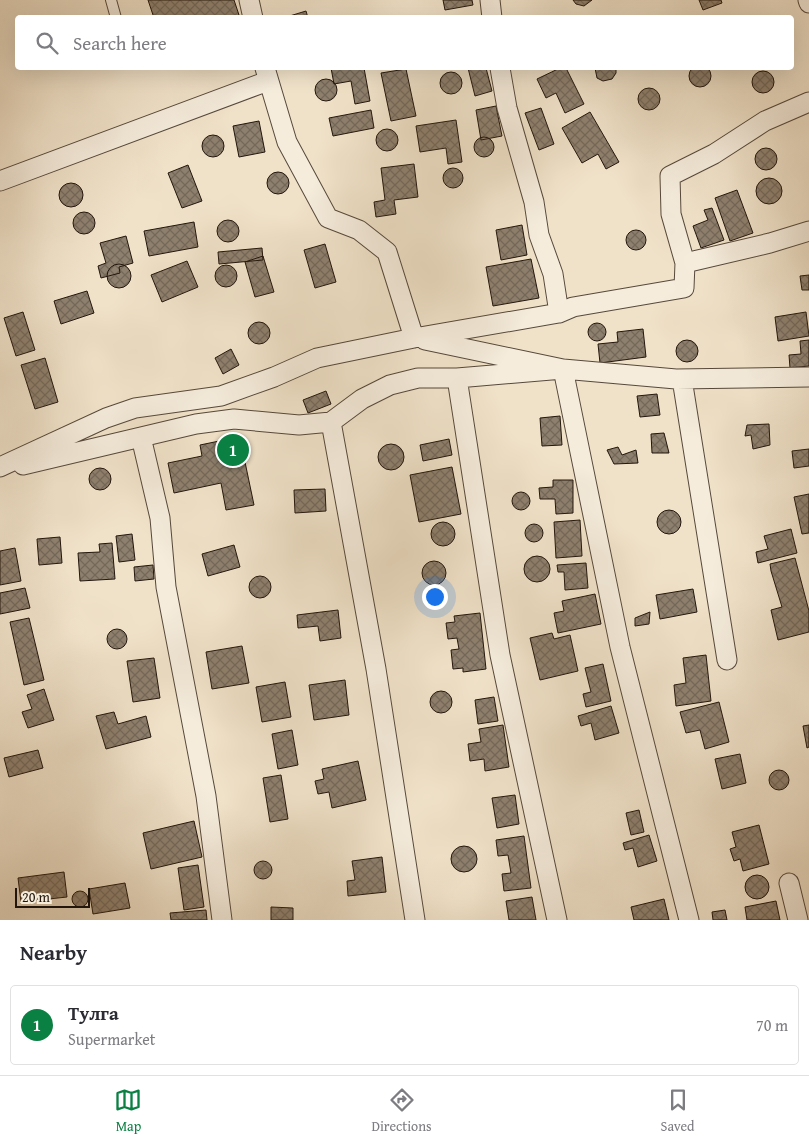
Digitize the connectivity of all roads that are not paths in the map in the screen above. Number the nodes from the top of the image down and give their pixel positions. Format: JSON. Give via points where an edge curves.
{"nodes":[{"id":1,"x":111,"y":0,"type":"edge"},
{"id":2,"x":248,"y":0,"type":"edge"},
{"id":3,"x":490,"y":0,"type":"edge"},
{"id":4,"x":115,"y":15,"type":"edge"},
{"id":5,"x":252,"y":15,"type":"edge"},
{"id":6,"x":492,"y":15,"type":"edge"},
{"id":7,"x":500,"y":70,"type":"edge"},
{"id":8,"x":267,"y":74,"type":"edge"},
{"id":9,"x":809,"y":102,"type":"edge"},
{"id":10,"x":0,"y":181,"type":"edge"},
{"id":11,"x":809,"y":231,"type":"edge"},
{"id":12,"x":685,"y":263,"type":"junction"},
{"id":13,"x":559,"y":313,"type":"junction"},
{"id":14,"x":414,"y":338,"type":"junction"},
{"id":15,"x":562,"y":369,"type":"junction"},
{"id":16,"x":809,"y":377,"type":"edge"},
{"id":17,"x":457,"y":378,"type":"junction"},
{"id":18,"x":682,"y":379,"type":"junction"},
{"id":19,"x":331,"y":422,"type":"junction"},
{"id":20,"x":141,"y":437,"type":"junction"},
{"id":21,"x":0,"y":467,"type":"edge"},
{"id":22,"x":0,"y":471,"type":"edge"},
{"id":23,"x":727,"y":660,"type":"dead end"},
{"id":24,"x":789,"y":883,"type":"dead end"},
{"id":25,"x":222,"y":920,"type":"edge"},
{"id":26,"x":415,"y":920,"type":"edge"},
{"id":27,"x":557,"y":920,"type":"edge"},
{"id":28,"x":689,"y":920,"type":"edge"},
{"id":29,"x":798,"y":920,"type":"edge"}],
"edges":[{"from":1,"to":4,"type":"lane"},
{"from":2,"to":5,"type":"street"},
{"from":3,"to":6,"type":"street"},
{"from":7,"to":13,"type":"street","via":[[507,108],[534,202],[539,235],[553,274]]},
{"from":8,"to":10,"type":"street"},
{"from":8,"to":14,"type":"street","via":[[287,142],[328,218],[360,230],[387,252]]},
{"from":9,"to":12,"type":"street","via":[[765,121],[714,154],[670,176],[671,214]]},
{"from":11,"to":12,"type":"street"},
{"from":12,"to":13,"type":"street","via":[[684,288],[573,307]]},
{"from":13,"to":14,"type":"street"},
{"from":14,"to":15,"type":"street"},
{"from":14,"to":21,"type":"street","via":[[317,358],[220,396],[135,408]]},
{"from":15,"to":17,"type":"street"},
{"from":15,"to":18,"type":"street"},
{"from":15,"to":28,"type":"street","via":[[620,647]]},
{"from":16,"to":18,"type":"street"},
{"from":17,"to":19,"type":"street","via":[[418,378],[390,384],[362,399]]},
{"from":17,"to":27,"type":"street","via":[[500,655]]},
{"from":18,"to":23,"type":"street"},
{"from":19,"to":20,"type":"street","via":[[299,426],[234,419]]},
{"from":19,"to":26,"type":"street","via":[[376,668]]},
{"from":20,"to":22,"type":"street"},
{"from":20,"to":25,"type":"street","via":[[160,518],[166,588],[206,796]]},
{"from":24,"to":29,"type":"street"}]}
